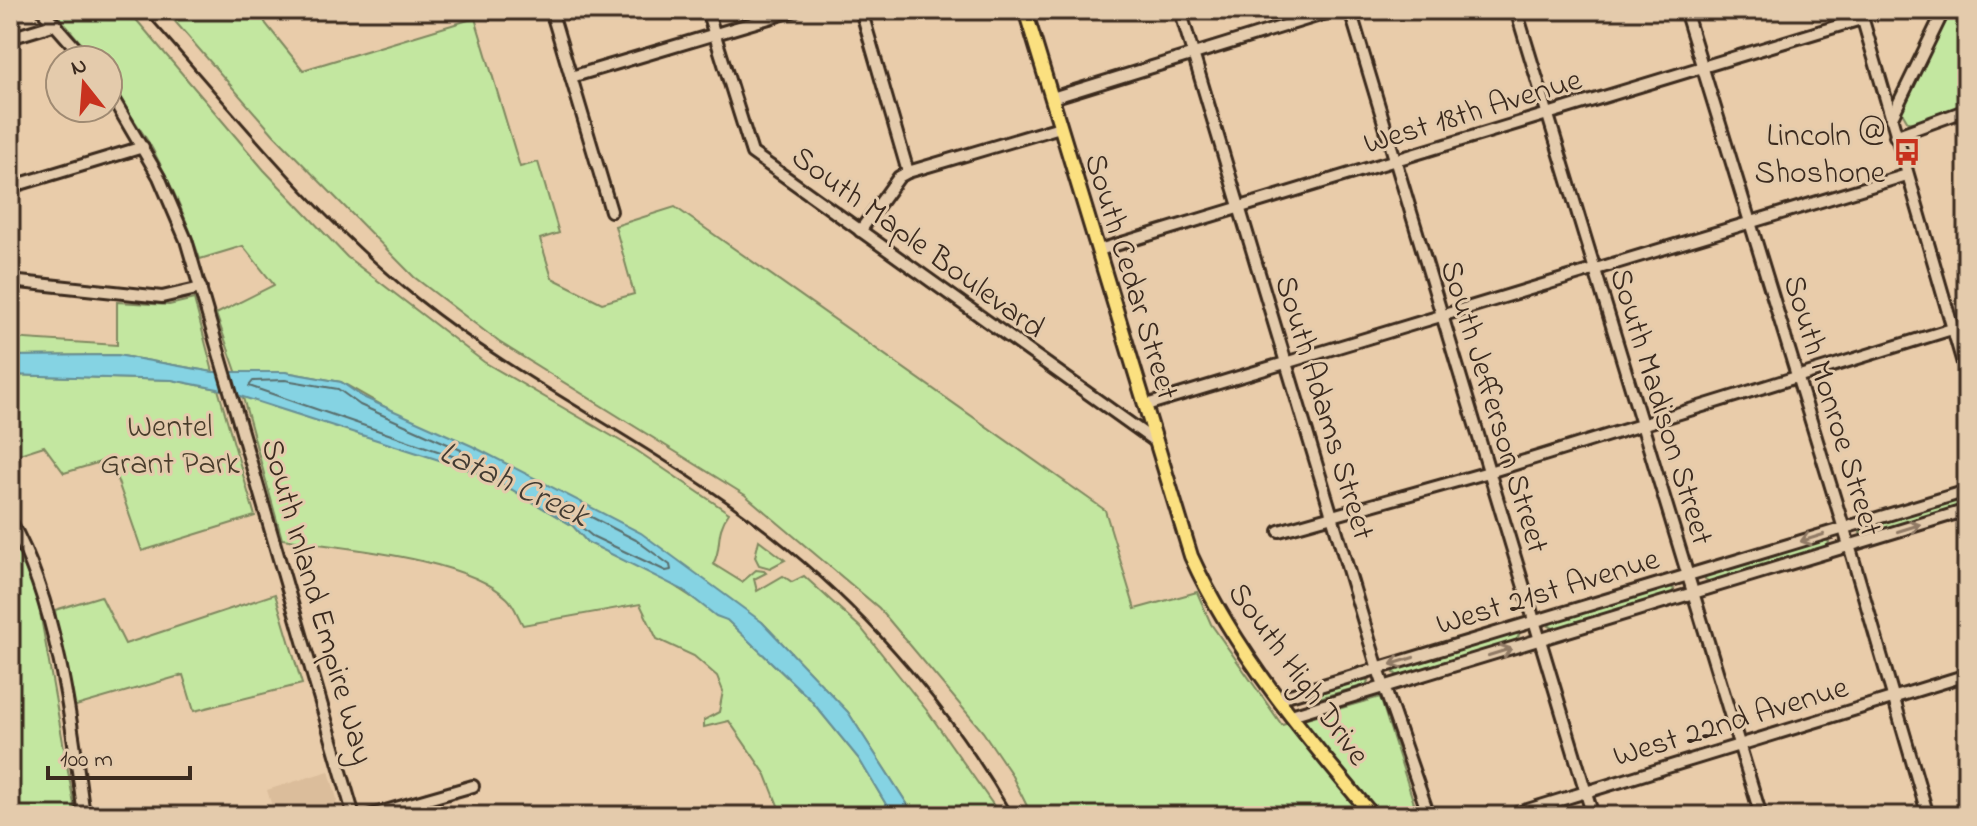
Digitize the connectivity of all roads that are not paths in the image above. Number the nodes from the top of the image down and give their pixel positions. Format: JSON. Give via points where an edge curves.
{"nodes":[{"id":1,"x":42,"y":10,"type":"edge"},
{"id":2,"x":551,"y":10,"type":"edge"},
{"id":3,"x":707,"y":10,"type":"edge"},
{"id":4,"x":796,"y":10,"type":"edge"},
{"id":5,"x":861,"y":10,"type":"edge"},
{"id":6,"x":1025,"y":10,"type":"edge"},
{"id":7,"x":1180,"y":10,"type":"edge"},
{"id":8,"x":1336,"y":10,"type":"edge"},
{"id":9,"x":1350,"y":10,"type":"edge"},
{"id":10,"x":1516,"y":10,"type":"edge"},
{"id":11,"x":1685,"y":10,"type":"edge"},
{"id":12,"x":1944,"y":10,"type":"edge"},
{"id":13,"x":1860,"y":14,"type":"edge"},
{"id":14,"x":56,"y":24,"type":"junction"},
{"id":15,"x":715,"y":35,"type":"junction"},
{"id":16,"x":10,"y":38,"type":"edge"},
{"id":17,"x":73,"y":44,"type":"edge"},
{"id":18,"x":1193,"y":55,"type":"junction"},
{"id":19,"x":1702,"y":67,"type":"junction"},
{"id":20,"x":571,"y":77,"type":"junction"},
{"id":21,"x":1052,"y":98,"type":"junction"},
{"id":22,"x":1967,"y":110,"type":"edge"},
{"id":23,"x":1547,"y":114,"type":"junction"},
{"id":24,"x":124,"y":116,"type":"edge"},
{"id":25,"x":1891,"y":119,"type":"junction"},
{"id":26,"x":1060,"y":127,"type":"junction"},
{"id":27,"x":1895,"y":136,"type":"junction"},
{"id":28,"x":143,"y":147,"type":"junction"},
{"id":29,"x":1396,"y":161,"type":"junction"},
{"id":30,"x":908,"y":172,"type":"junction"},
{"id":31,"x":1907,"y":175,"type":"junction"},
{"id":32,"x":10,"y":187,"type":"edge"},
{"id":33,"x":1239,"y":209,"type":"junction"},
{"id":34,"x":611,"y":211,"type":"dead end"},
{"id":35,"x":1751,"y":222,"type":"junction"},
{"id":36,"x":860,"y":231,"type":"junction"},
{"id":37,"x":1099,"y":250,"type":"junction"},
{"id":38,"x":1594,"y":268,"type":"junction"},
{"id":39,"x":10,"y":281,"type":"edge"},
{"id":40,"x":201,"y":288,"type":"junction"},
{"id":41,"x":1442,"y":316,"type":"junction"},
{"id":42,"x":1953,"y":333,"type":"junction"},
{"id":43,"x":1967,"y":333,"type":"edge"},
{"id":44,"x":1287,"y":363,"type":"junction"},
{"id":45,"x":1967,"y":377,"type":"edge"},
{"id":46,"x":1798,"y":378,"type":"junction"},
{"id":47,"x":1146,"y":405,"type":"junction"},
{"id":48,"x":1644,"y":423,"type":"junction"},
{"id":49,"x":1156,"y":442,"type":"junction"},
{"id":50,"x":1489,"y":472,"type":"junction"},
{"id":51,"x":1967,"y":491,"type":"edge"},
{"id":52,"x":1967,"y":510,"type":"edge"},
{"id":53,"x":1332,"y":518,"type":"junction"},
{"id":54,"x":10,"y":520,"type":"edge"},
{"id":55,"x":1844,"y":528,"type":"junction"},
{"id":56,"x":1279,"y":531,"type":"dead end"},
{"id":57,"x":1850,"y":546,"type":"junction"},
{"id":58,"x":1191,"y":556,"type":"joint"},
{"id":59,"x":1688,"y":575,"type":"junction"},
{"id":60,"x":1694,"y":594,"type":"junction"},
{"id":61,"x":1534,"y":622,"type":"junction"},
{"id":62,"x":1539,"y":640,"type":"junction"},
{"id":63,"x":1378,"y":669,"type":"junction"},
{"id":64,"x":1967,"y":675,"type":"edge"},
{"id":65,"x":1384,"y":687,"type":"junction"},
{"id":66,"x":1895,"y":697,"type":"junction"},
{"id":67,"x":1280,"y":698,"type":"junction"},
{"id":68,"x":1291,"y":715,"type":"junction"},
{"id":69,"x":1740,"y":744,"type":"junction"},
{"id":70,"x":473,"y":786,"type":"dead end"},
{"id":71,"x":1586,"y":792,"type":"junction"},
{"id":72,"x":84,"y":816,"type":"edge"},
{"id":73,"x":354,"y":816,"type":"edge"},
{"id":74,"x":368,"y":816,"type":"edge"},
{"id":75,"x":1373,"y":816,"type":"edge"},
{"id":76,"x":1429,"y":816,"type":"edge"},
{"id":77,"x":1508,"y":816,"type":"edge"},
{"id":78,"x":1593,"y":816,"type":"edge"},
{"id":79,"x":1761,"y":816,"type":"edge"},
{"id":80,"x":1928,"y":816,"type":"edge"}],
"edges":[{"from":1,"to":14,"type":"street"},
{"from":2,"to":20,"type":"street"},
{"from":3,"to":15,"type":"street","name":"South Maple Boulevard"},
{"from":4,"to":15,"type":"street"},
{"from":5,"to":30,"type":"street"},
{"from":6,"to":21,"type":"main road","name":"South Cedar Street"},
{"from":7,"to":18,"type":"street","name":"South Adams Street"},
{"from":8,"to":18,"type":"street"},
{"from":9,"to":29,"type":"street","name":"South Jefferson Street"},
{"from":10,"to":23,"type":"street","name":"South Madison Street"},
{"from":11,"to":19,"type":"street","name":"South Monroe Street"},
{"from":12,"to":25,"type":"street"},
{"from":13,"to":19,"type":"street","name":"West 18th Avenue"},
{"from":13,"to":25,"type":"street"},
{"from":14,"to":16,"type":"street"},
{"from":14,"to":17,"type":"street"},
{"from":15,"to":20,"type":"street"},
{"from":15,"to":36,"type":"street","name":"South Maple Boulevard","via":[[752,153]]},
{"from":18,"to":21,"type":"street"},
{"from":18,"to":33,"type":"street","name":"South Adams Street"},
{"from":19,"to":23,"type":"street","name":"West 18th Avenue"},
{"from":19,"to":35,"type":"street","name":"South Monroe Street"},
{"from":20,"to":34,"type":"street"},
{"from":21,"to":26,"type":"main road","name":"South Cedar Street"},
{"from":22,"to":27,"type":"street"},
{"from":23,"to":29,"type":"street","name":"West 18th Avenue"},
{"from":23,"to":38,"type":"street","name":"South Madison Street"},
{"from":24,"to":28,"type":"street","name":"South Inland Empire Way"},
{"from":25,"to":27,"type":"street"},
{"from":26,"to":30,"type":"street"},
{"from":26,"to":37,"type":"main road","name":"South Cedar Street"},
{"from":27,"to":31,"type":"street"},
{"from":28,"to":32,"type":"street"},
{"from":28,"to":40,"type":"street","name":"South Inland Empire Way","via":[[180,224]]},
{"from":29,"to":33,"type":"street","name":"West 18th Avenue"},
{"from":29,"to":41,"type":"street","name":"South Jefferson Street"},
{"from":30,"to":36,"type":"street"},
{"from":31,"to":35,"type":"street"},
{"from":31,"to":42,"type":"street"},
{"from":33,"to":37,"type":"street","name":"West 18th Avenue"},
{"from":33,"to":44,"type":"street","name":"South Adams Street"},
{"from":35,"to":38,"type":"street"},
{"from":35,"to":46,"type":"street","name":"South Monroe Street"},
{"from":36,"to":49,"type":"street","name":"South Maple Boulevard"},
{"from":37,"to":47,"type":"main road","name":"South Cedar Street"},
{"from":38,"to":41,"type":"street"},
{"from":38,"to":48,"type":"street","name":"South Madison Street"},
{"from":39,"to":40,"type":"street","via":[[162,297]]},
{"from":40,"to":73,"type":"street","name":"South Inland Empire Way"},
{"from":41,"to":44,"type":"street"},
{"from":41,"to":50,"type":"street","name":"South Jefferson Street"},
{"from":42,"to":43,"type":"street"},
{"from":42,"to":45,"type":"street"},
{"from":42,"to":46,"type":"street"},
{"from":44,"to":47,"type":"street"},
{"from":44,"to":53,"type":"street","name":"South Adams Street"},
{"from":46,"to":48,"type":"street"},
{"from":46,"to":55,"type":"street","name":"South Monroe Street"},
{"from":47,"to":49,"type":"main road","name":"South Cedar Street"},
{"from":48,"to":50,"type":"street"},
{"from":48,"to":59,"type":"street","name":"South Madison Street"},
{"from":49,"to":58,"type":"main road","name":"South Cedar Street"},
{"from":50,"to":53,"type":"street"},
{"from":50,"to":61,"type":"street","name":"South Jefferson Street"},
{"from":51,"to":55,"type":"street","name":"West 21st Avenue"},
{"from":57,"to":52,"type":"street","name":"West 21st Avenue","one_way":true},
{"from":53,"to":56,"type":"street"},
{"from":53,"to":63,"type":"street","name":"South Adams Street"},
{"from":54,"to":72,"type":"street","via":[[46,601]]},
{"from":55,"to":57,"type":"street","name":"South Monroe Street"},
{"from":55,"to":59,"type":"street","name":"West 21st Avenue","one_way":true},
{"from":57,"to":60,"type":"street","name":"West 21st Avenue"},
{"from":57,"to":66,"type":"street","name":"South Monroe Street"},
{"from":58,"to":67,"type":"main road","name":"South High Drive","via":[[1221,614]]},
{"from":59,"to":60,"type":"street","name":"South Madison Street"},
{"from":59,"to":61,"type":"street","name":"West 21st Avenue"},
{"from":60,"to":62,"type":"street","name":"West 21st Avenue"},
{"from":60,"to":69,"type":"street","name":"South Madison Street"},
{"from":61,"to":62,"type":"street","name":"South Jefferson Street"},
{"from":61,"to":63,"type":"street","name":"West 21st Avenue","one_way":true},
{"from":65,"to":62,"type":"street","name":"West 21st Avenue","one_way":true},
{"from":62,"to":71,"type":"street","name":"South Jefferson Street"},
{"from":63,"to":65,"type":"street","name":"South Adams Street"},
{"from":63,"to":67,"type":"street","name":"West 21st Avenue"},
{"from":64,"to":66,"type":"street","name":"West 22nd Avenue"},
{"from":65,"to":68,"type":"street","name":"West 21st Avenue"},
{"from":65,"to":76,"type":"street","name":"South Adams Street"},
{"from":66,"to":69,"type":"street","name":"West 22nd Avenue"},
{"from":66,"to":80,"type":"street","name":"South Monroe Street"},
{"from":67,"to":68,"type":"main road","name":"South High Drive"},
{"from":68,"to":75,"type":"main road","name":"South High Drive"},
{"from":69,"to":71,"type":"street","name":"West 22nd Avenue"},
{"from":69,"to":79,"type":"street","name":"South Madison Street"},
{"from":70,"to":74,"type":"street"},
{"from":71,"to":77,"type":"street","name":"West 22nd Avenue"},
{"from":71,"to":78,"type":"street","name":"South Jefferson Street"}]}
